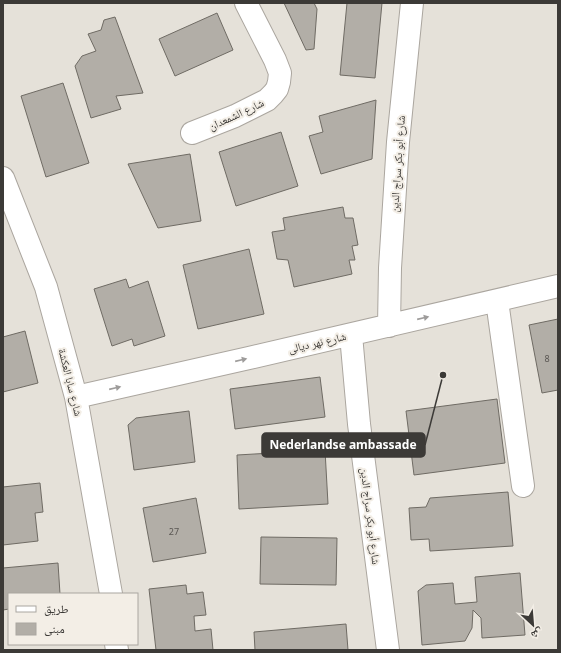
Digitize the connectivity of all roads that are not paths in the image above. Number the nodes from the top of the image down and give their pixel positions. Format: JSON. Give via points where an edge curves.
{"nodes":[{"id":1,"x":246,"y":3,"type":"edge"},
{"id":2,"x":412,"y":3,"type":"edge"},
{"id":3,"x":192,"y":133,"type":"dead end"},
{"id":4,"x":3,"y":178,"type":"edge"},
{"id":5,"x":558,"y":286,"type":"edge"},
{"id":6,"x":497,"y":301,"type":"junction"},
{"id":7,"x":389,"y":326,"type":"junction"},
{"id":8,"x":352,"y":334,"type":"junction"},
{"id":9,"x":76,"y":397,"type":"junction"},
{"id":10,"x":523,"y":486,"type":"dead end"},
{"id":11,"x":111,"y":593,"type":"edge"},
{"id":12,"x":388,"y":650,"type":"edge"}],
"edges":[{"from":1,"to":3,"type":"street","name":"شارع الشمعدان","via":[[280,73],[277,88],[267,100]]},
{"from":2,"to":7,"type":"street","name":"شارع أبو بكر سراج الدين","via":[[398,142]]},
{"from":4,"to":9,"type":"street","name":"شارع سابا العكشة","via":[[46,287]]},
{"from":5,"to":6,"type":"street","name":"شارع نهر ديالى"},
{"from":7,"to":6,"type":"street","name":"شارع نهر ديالى","one_way":true},
{"from":6,"to":10,"type":"street"},
{"from":7,"to":8,"type":"street","name":"شارع نهر ديالى"},
{"from":9,"to":8,"type":"street","name":"شارع نهر ديالى","one_way":true},
{"from":8,"to":12,"type":"street","name":"شارع أبو بكر سراج الدين","via":[[359,424]]},
{"from":9,"to":11,"type":"street","name":"شارع سابا العكشة"}]}
